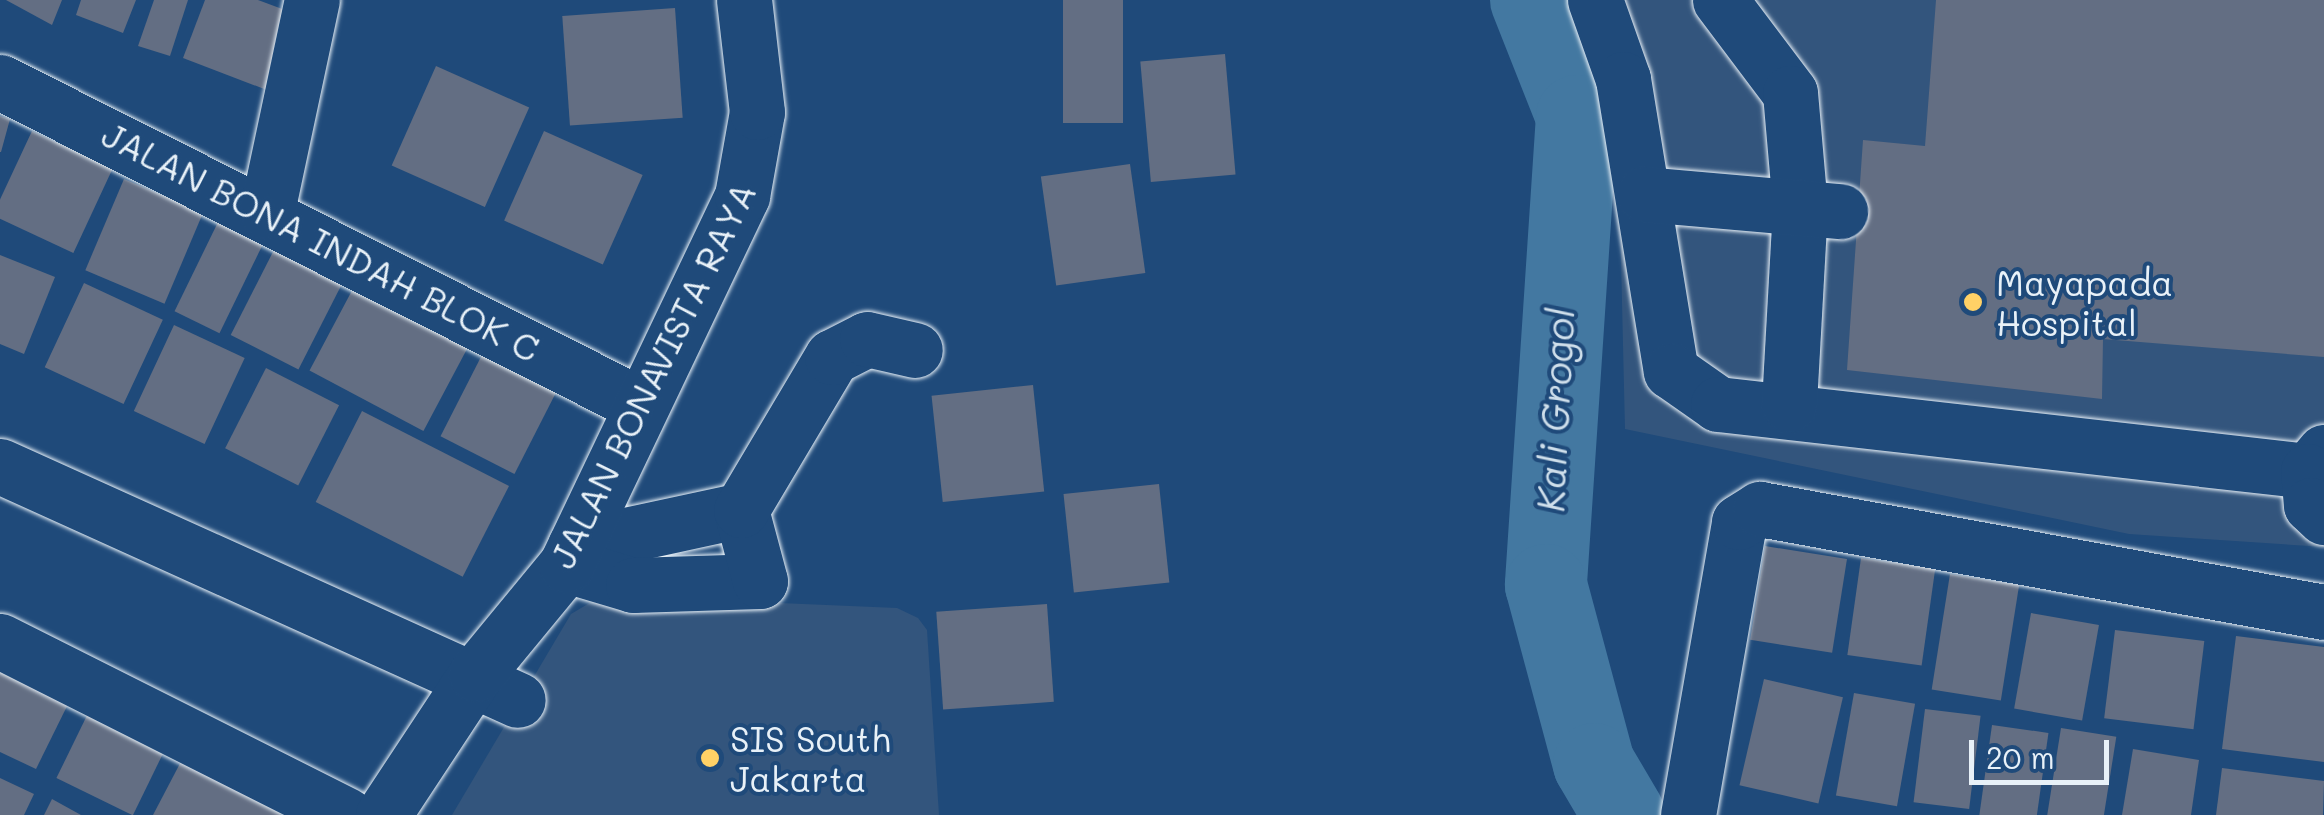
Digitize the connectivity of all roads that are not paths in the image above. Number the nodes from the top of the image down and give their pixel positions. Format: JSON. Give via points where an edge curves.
{"nodes":[{"id":1,"x":312,"y":0,"type":"edge"},
{"id":2,"x":744,"y":0,"type":"edge"},
{"id":3,"x":1596,"y":0,"type":"edge"},
{"id":4,"x":1720,"y":0,"type":"edge"},
{"id":5,"x":0,"y":82,"type":"edge"},
{"id":6,"x":1644,"y":194,"type":"junction"},
{"id":7,"x":268,"y":211,"type":"junction"},
{"id":8,"x":1820,"y":221,"type":"junction"},
{"id":9,"x":915,"y":350,"type":"dead end"},
{"id":10,"x":641,"y":405,"type":"junction"},
{"id":11,"x":1790,"y":406,"type":"junction"},
{"id":12,"x":0,"y":466,"type":"edge"},
{"id":13,"x":2319,"y":480,"type":"edge"},
{"id":14,"x":741,"y":510,"type":"junction"},
{"id":15,"x":570,"y":555,"type":"junction"},
{"id":16,"x":2324,"y":612,"type":"edge"},
{"id":17,"x":0,"y":641,"type":"edge"},
{"id":18,"x":497,"y":687,"type":"junction"},
{"id":19,"x":378,"y":814,"type":"edge"},
{"id":20,"x":1688,"y":815,"type":"edge"}],
"edges":[{"from":1,"to":7,"type":"street"},
{"from":2,"to":10,"type":"street","name":"JALAN BONAVISTA RAYA","via":[[754,159]]},
{"from":3,"to":6,"type":"street","via":[[1623,79]]},
{"from":4,"to":8,"type":"street","via":[[1790,93]]},
{"from":5,"to":7,"type":"street","name":"JALAN BONA INDAH BLOK C"},
{"from":6,"to":8,"type":"street"},
{"from":6,"to":11,"type":"street","via":[[1671,371],[1718,404]]},
{"from":7,"to":10,"type":"street","name":"JALAN BONA INDAH BLOK C"},
{"from":8,"to":11,"type":"street"},
{"from":9,"to":14,"type":"street","via":[[866,339],[832,356]]},
{"from":10,"to":15,"type":"street","name":"JALAN BONAVISTA RAYA"},
{"from":11,"to":13,"type":"street"},
{"from":12,"to":18,"type":"street","via":[[404,652]]},
{"from":14,"to":15,"type":"street"},
{"from":14,"to":15,"type":"street","via":[[760,581],[633,585]]},
{"from":15,"to":18,"type":"street","name":"JALAN BONAVISTA RAYA"},
{"from":16,"to":20,"type":"street","via":[[1760,509],[1739,522]]},
{"from":17,"to":19,"type":"street"},
{"from":18,"to":19,"type":"street","name":"JALAN BONAVISTA RAYA"}]}
